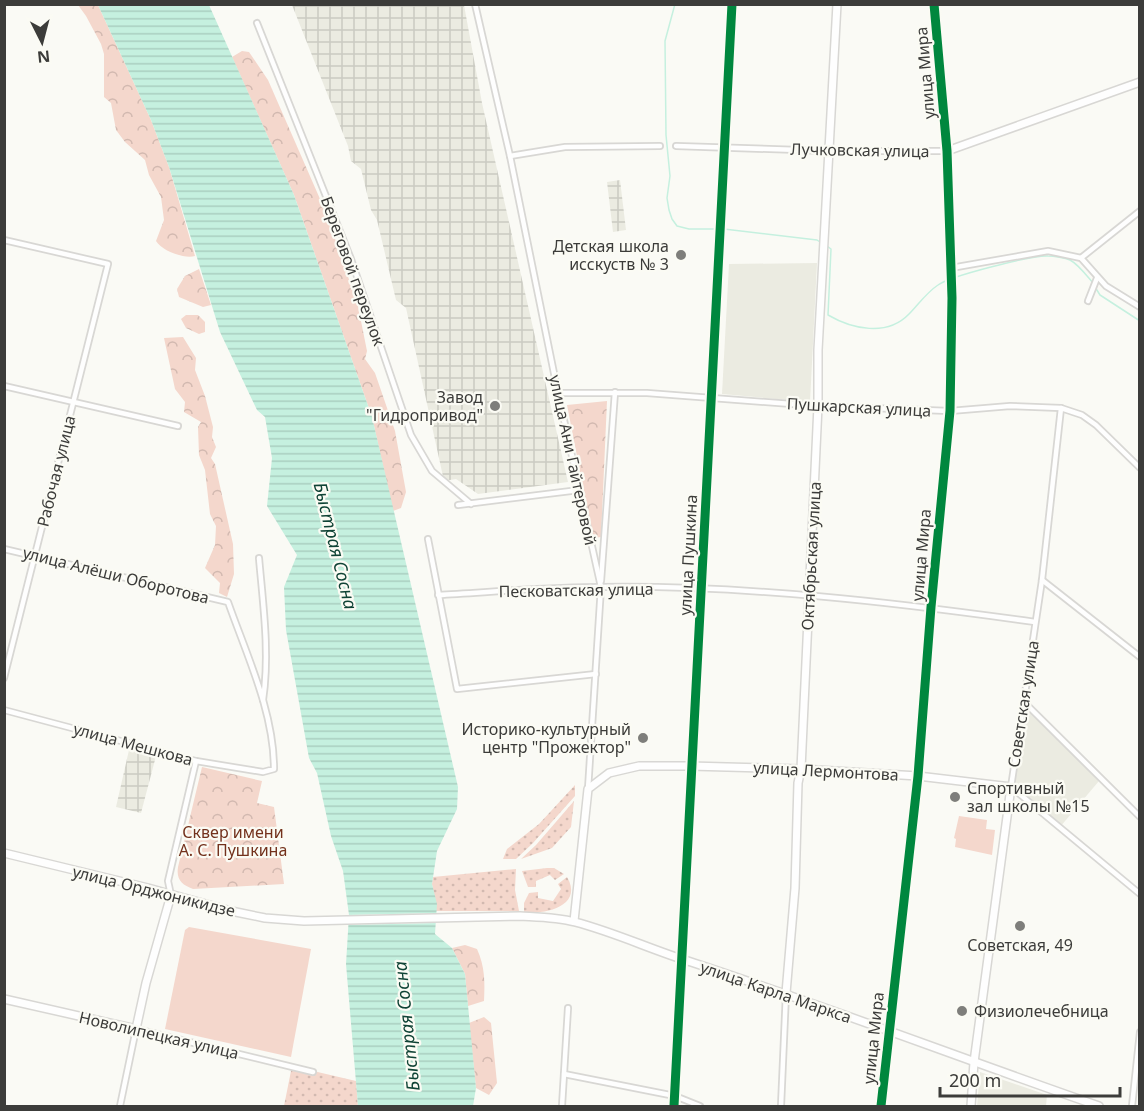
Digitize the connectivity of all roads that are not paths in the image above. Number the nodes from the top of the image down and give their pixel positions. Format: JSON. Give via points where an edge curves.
{"nodes":[{"id":1,"x":475,"y":4,"type":"edge"},
{"id":2,"x":732,"y":4,"type":"edge"},
{"id":3,"x":837,"y":4,"type":"edge"},
{"id":4,"x":934,"y":4,"type":"edge"},
{"id":5,"x":257,"y":23,"type":"dead end"},
{"id":6,"x":1140,"y":82,"type":"edge"},
{"id":7,"x":660,"y":146,"type":"dead end"},
{"id":8,"x":676,"y":146,"type":"dead end"},
{"id":9,"x":725,"y":147,"type":"junction"},
{"id":10,"x":829,"y":151,"type":"junction"},
{"id":11,"x":946,"y":151,"type":"junction"},
{"id":12,"x":510,"y":156,"type":"junction"},
{"id":13,"x":1140,"y":211,"type":"edge"},
{"id":14,"x":4,"y":240,"type":"edge"},
{"id":15,"x":1081,"y":258,"type":"junction"},
{"id":16,"x":951,"y":268,"type":"junction"},
{"id":17,"x":1097,"y":278,"type":"junction"},
{"id":18,"x":951,"y":289,"type":"joint"},
{"id":19,"x":1088,"y":301,"type":"dead end"},
{"id":20,"x":1140,"y":307,"type":"edge"},
{"id":21,"x":4,"y":386,"type":"edge"},
{"id":22,"x":615,"y":392,"type":"junction"},
{"id":23,"x":558,"y":393,"type":"junction"},
{"id":24,"x":712,"y":397,"type":"junction"},
{"id":25,"x":73,"y":402,"type":"junction"},
{"id":26,"x":818,"y":406,"type":"junction"},
{"id":27,"x":1061,"y":408,"type":"junction"},
{"id":28,"x":950,"y":411,"type":"junction"},
{"id":29,"x":178,"y":426,"type":"dead end"},
{"id":30,"x":1140,"y":468,"type":"edge"},
{"id":31,"x":579,"y":490,"type":"junction"},
{"id":32,"x":471,"y":504,"type":"junction"},
{"id":33,"x":458,"y":505,"type":"dead end"},
{"id":34,"x":428,"y":539,"type":"dead end"},
{"id":35,"x":4,"y":549,"type":"edge"},
{"id":36,"x":35,"y":556,"type":"junction"},
{"id":37,"x":259,"y":558,"type":"dead end"},
{"id":38,"x":1042,"y":580,"type":"junction"},
{"id":39,"x":601,"y":587,"type":"junction"},
{"id":40,"x":702,"y":589,"type":"junction"},
{"id":41,"x":438,"y":595,"type":"junction"},
{"id":42,"x":810,"y":596,"type":"junction"},
{"id":43,"x":931,"y":607,"type":"junction"},
{"id":44,"x":1035,"y":622,"type":"junction"},
{"id":45,"x":1140,"y":657,"type":"edge"},
{"id":46,"x":596,"y":674,"type":"junction"},
{"id":47,"x":4,"y":678,"type":"edge"},
{"id":48,"x":263,"y":702,"type":"junction"},
{"id":49,"x":1024,"y":702,"type":"junction"},
{"id":50,"x":4,"y":710,"type":"edge"},
{"id":51,"x":196,"y":761,"type":"junction"},
{"id":52,"x":692,"y":766,"type":"junction"},
{"id":53,"x":801,"y":769,"type":"junction"},
{"id":54,"x":918,"y":776,"type":"junction"},
{"id":55,"x":1011,"y":787,"type":"junction"},
{"id":56,"x":588,"y":789,"type":"junction"},
{"id":57,"x":1140,"y":817,"type":"edge"},
{"id":58,"x":4,"y":853,"type":"edge"},
{"id":59,"x":1140,"y":894,"type":"edge"},
{"id":60,"x":171,"y":895,"type":"junction"},
{"id":61,"x":517,"y":916,"type":"joint"},
{"id":62,"x":574,"y":921,"type":"junction"},
{"id":63,"x":682,"y":959,"type":"junction"},
{"id":64,"x":786,"y":993,"type":"junction"},
{"id":65,"x":4,"y":999,"type":"edge"},
{"id":66,"x":568,"y":1008,"type":"dead end"},
{"id":67,"x":136,"y":1029,"type":"junction"},
{"id":68,"x":889,"y":1032,"type":"junction"},
{"id":69,"x":1140,"y":1032,"type":"edge"},
{"id":70,"x":974,"y":1062,"type":"junction"},
{"id":71,"x":313,"y":1072,"type":"dead end"},
{"id":72,"x":564,"y":1074,"type":"junction"},
{"id":73,"x":675,"y":1096,"type":"junction"},
{"id":74,"x":120,"y":1107,"type":"edge"},
{"id":75,"x":562,"y":1107,"type":"edge"},
{"id":76,"x":674,"y":1107,"type":"edge"},
{"id":77,"x":700,"y":1107,"type":"edge"},
{"id":78,"x":781,"y":1107,"type":"edge"},
{"id":79,"x":881,"y":1107,"type":"edge"},
{"id":80,"x":971,"y":1107,"type":"edge"},
{"id":81,"x":1099,"y":1107,"type":"edge"},
{"id":82,"x":1132,"y":1107,"type":"edge"}],
"edges":[{"from":1,"to":12,"type":"street","name":"улица Ани Гайтеровой"},
{"from":2,"to":9,"type":"street","name":"улица Пушкина"},
{"from":3,"to":10,"type":"street","name":"Октябрьская улица"},
{"from":4,"to":11,"type":"street","name":"улица Мира"},
{"from":5,"to":32,"type":"street","name":"Береговой переулок","via":[[351,259],[411,435],[432,471]]},
{"from":6,"to":11,"type":"street","name":"Лучковская улица"},
{"from":7,"to":12,"type":"street","via":[[565,147]]},
{"from":8,"to":9,"type":"street","name":"Лучковская улица"},
{"from":9,"to":10,"type":"street","name":"Лучковская улица"},
{"from":9,"to":24,"type":"street","name":"улица Пушкина"},
{"from":10,"to":11,"type":"street","name":"Лучковская улица"},
{"from":10,"to":26,"type":"street","name":"Октябрьская улица"},
{"from":11,"to":16,"type":"street","name":"улица Мира"},
{"from":12,"to":23,"type":"street","name":"улица Ани Гайтеровой"},
{"from":13,"to":15,"type":"street"},
{"from":14,"to":25,"type":"street","name":"Рабочая улица","via":[[108,264]]},
{"from":15,"to":16,"type":"street","via":[[1035,252]]},
{"from":15,"to":17,"type":"street"},
{"from":16,"to":18,"type":"street","name":"улица Мира"},
{"from":17,"to":19,"type":"street"},
{"from":17,"to":20,"type":"street"},
{"from":18,"to":28,"type":"street","name":"улица Мира"},
{"from":21,"to":25,"type":"street"},
{"from":22,"to":23,"type":"street","name":"Пушкарская улица"},
{"from":22,"to":24,"type":"street","name":"Пушкарская улица"},
{"from":22,"to":39,"type":"street"},
{"from":23,"to":31,"type":"street","name":"улица Ани Гайтеровой"},
{"from":24,"to":26,"type":"street","name":"Пушкарская улица"},
{"from":24,"to":40,"type":"street","name":"улица Пушкина"},
{"from":25,"to":29,"type":"street"},
{"from":25,"to":36,"type":"street","name":"Рабочая улица"},
{"from":26,"to":28,"type":"street","name":"Пушкарская улица"},
{"from":26,"to":42,"type":"street","name":"Октябрьская улица"},
{"from":27,"to":28,"type":"street","name":"Пушкарская улица","via":[[1010,406]]},
{"from":27,"to":30,"type":"street","name":"Пушкарская улица","via":[[1096,425]]},
{"from":27,"to":38,"type":"street","name":"Советская улица"},
{"from":28,"to":43,"type":"street","name":"улица Мира"},
{"from":31,"to":32,"type":"street"},
{"from":31,"to":39,"type":"street","name":"улица Ани Гайтеровой"},
{"from":32,"to":33,"type":"street"},
{"from":34,"to":41,"type":"street"},
{"from":35,"to":36,"type":"street","name":"улица Алёши Оборотова"},
{"from":36,"to":47,"type":"street","name":"Рабочая улица"},
{"from":36,"to":48,"type":"street","name":"улица Алёши Оборотова","via":[[228,602]]},
{"from":37,"to":48,"type":"street","via":[[266,680]]},
{"from":38,"to":44,"type":"street","name":"Советская улица"},
{"from":38,"to":45,"type":"street"},
{"from":39,"to":40,"type":"street","name":"Песковатская улица"},
{"from":39,"to":41,"type":"street","name":"Песковатская улица"},
{"from":39,"to":46,"type":"street","name":"улица Ани Гайтеровой"},
{"from":40,"to":42,"type":"street","name":"Песковатская улица"},
{"from":40,"to":52,"type":"street","name":"улица Пушкина"},
{"from":41,"to":46,"type":"street","via":[[457,689]]},
{"from":42,"to":43,"type":"street","name":"Песковатская улица"},
{"from":42,"to":53,"type":"street","name":"Октябрьская улица"},
{"from":43,"to":44,"type":"street","name":"Песковатская улица"},
{"from":43,"to":54,"type":"street","name":"улица Мира"},
{"from":44,"to":49,"type":"street","name":"Советская улица"},
{"from":46,"to":56,"type":"street","name":"улица Ани Гайтеровой"},
{"from":48,"to":51,"type":"street","name":"улица Мешкова","via":[[274,745],[274,769],[262,772]]},
{"from":49,"to":55,"type":"street","name":"Советская улица"},
{"from":49,"to":57,"type":"street"},
{"from":50,"to":51,"type":"street","name":"улица Мешкова"},
{"from":51,"to":60,"type":"street","via":[[168,881]]},
{"from":52,"to":53,"type":"street","name":"улица Лермонтова"},
{"from":52,"to":56,"type":"street","name":"улица Лермонтова","via":[[639,766],[609,773]]},
{"from":52,"to":63,"type":"street","name":"улица Пушкина"},
{"from":53,"to":54,"type":"street","name":"улица Лермонтова"},
{"from":53,"to":64,"type":"street","name":"Октябрьская улица"},
{"from":54,"to":55,"type":"street","name":"улица Лермонтова"},
{"from":54,"to":68,"type":"street","name":"улица Мира"},
{"from":55,"to":59,"type":"street"},
{"from":55,"to":70,"type":"street","name":"Советская улица"},
{"from":56,"to":62,"type":"street","name":"улица Ани Гайтеровой"},
{"from":58,"to":60,"type":"street","name":"улица Орджоникидзе"},
{"from":60,"to":61,"type":"street","name":"улица Орджоникидзе","via":[[265,918],[304,921]]},
{"from":60,"to":67,"type":"street"},
{"from":61,"to":62,"type":"street","name":"улица Карла Маркса"},
{"from":62,"to":63,"type":"street","name":"улица Карла Маркса"},
{"from":63,"to":64,"type":"street","name":"улица Карла Маркса"},
{"from":63,"to":73,"type":"street","name":"улица Пушкина"},
{"from":64,"to":68,"type":"street","name":"улица Карла Маркса"},
{"from":64,"to":78,"type":"street","name":"Октябрьская улица"},
{"from":65,"to":67,"type":"street","name":"Новолипецкая улица"},
{"from":66,"to":72,"type":"street"},
{"from":67,"to":71,"type":"street","name":"Новолипецкая улица"},
{"from":67,"to":74,"type":"street"},
{"from":68,"to":70,"type":"street","name":"улица Карла Маркса"},
{"from":68,"to":79,"type":"street","name":"улица Мира"},
{"from":69,"to":82,"type":"street"},
{"from":70,"to":80,"type":"street","name":"Советская улица"},
{"from":70,"to":81,"type":"street","name":"улица Карла Маркса"},
{"from":72,"to":73,"type":"street"},
{"from":72,"to":75,"type":"street"},
{"from":73,"to":76,"type":"street","name":"улица Пушкина"},
{"from":73,"to":77,"type":"street"}]}
